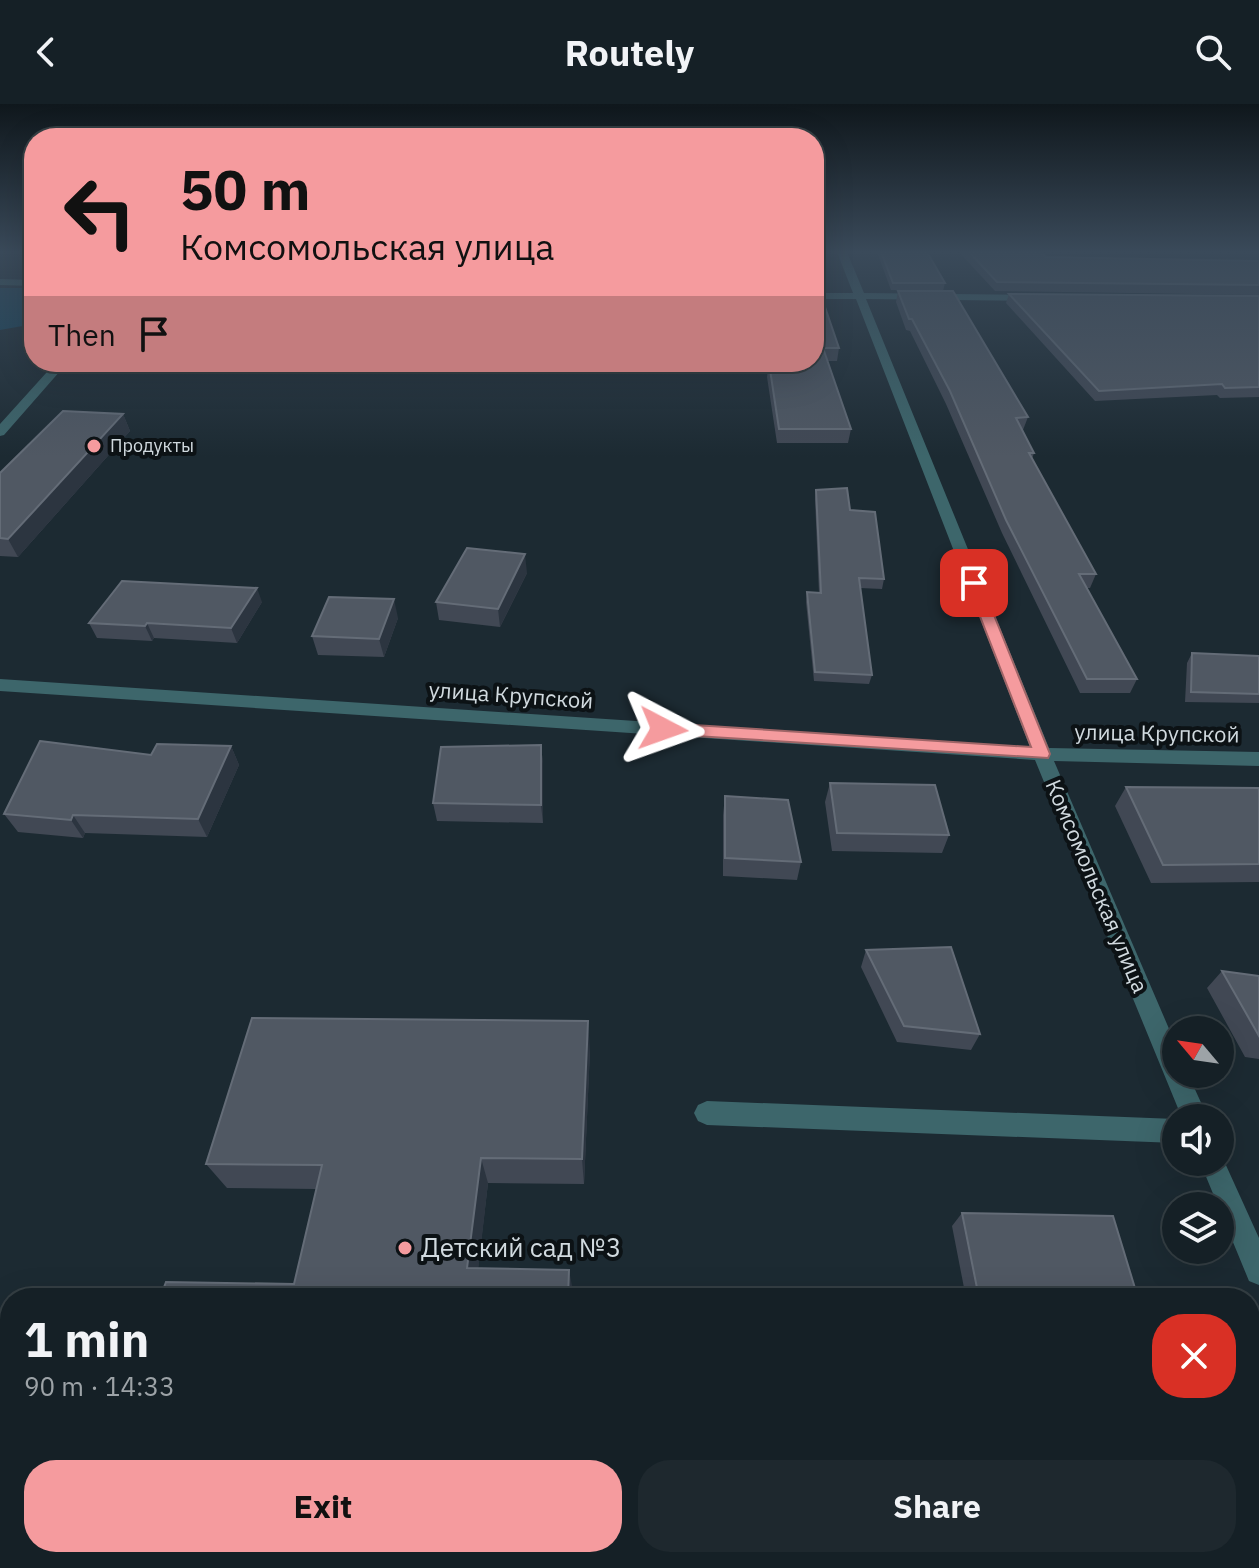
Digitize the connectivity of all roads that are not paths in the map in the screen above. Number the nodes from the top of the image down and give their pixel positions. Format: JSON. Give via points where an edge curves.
{"nodes":[{"id":1,"x":871,"y":320,"type":"edge"},
{"id":2,"x":53,"y":372,"type":"edge"},
{"id":3,"x":0,"y":432,"type":"edge"},
{"id":4,"x":0,"y":685,"type":"edge"},
{"id":5,"x":1042,"y":754,"type":"junction"},
{"id":6,"x":1259,"y":759,"type":"edge"},
{"id":7,"x":1162,"y":1041,"type":"edge"},
{"id":8,"x":707,"y":1113,"type":"dead end"},
{"id":9,"x":1162,"y":1130,"type":"edge"},
{"id":10,"x":1219,"y":1176,"type":"edge"},
{"id":11,"x":1259,"y":1271,"type":"edge"}],
"edges":[{"from":1,"to":5,"type":"street","name":"Комсомольская улица"},
{"from":2,"to":3,"type":"street"},
{"from":4,"to":5,"type":"street","name":"улица Крупской"},
{"from":5,"to":6,"type":"street","name":"улица Крупской"},
{"from":5,"to":7,"type":"street","name":"Комсомольская улица"},
{"from":8,"to":9,"type":"street"},
{"from":10,"to":11,"type":"street"}]}
